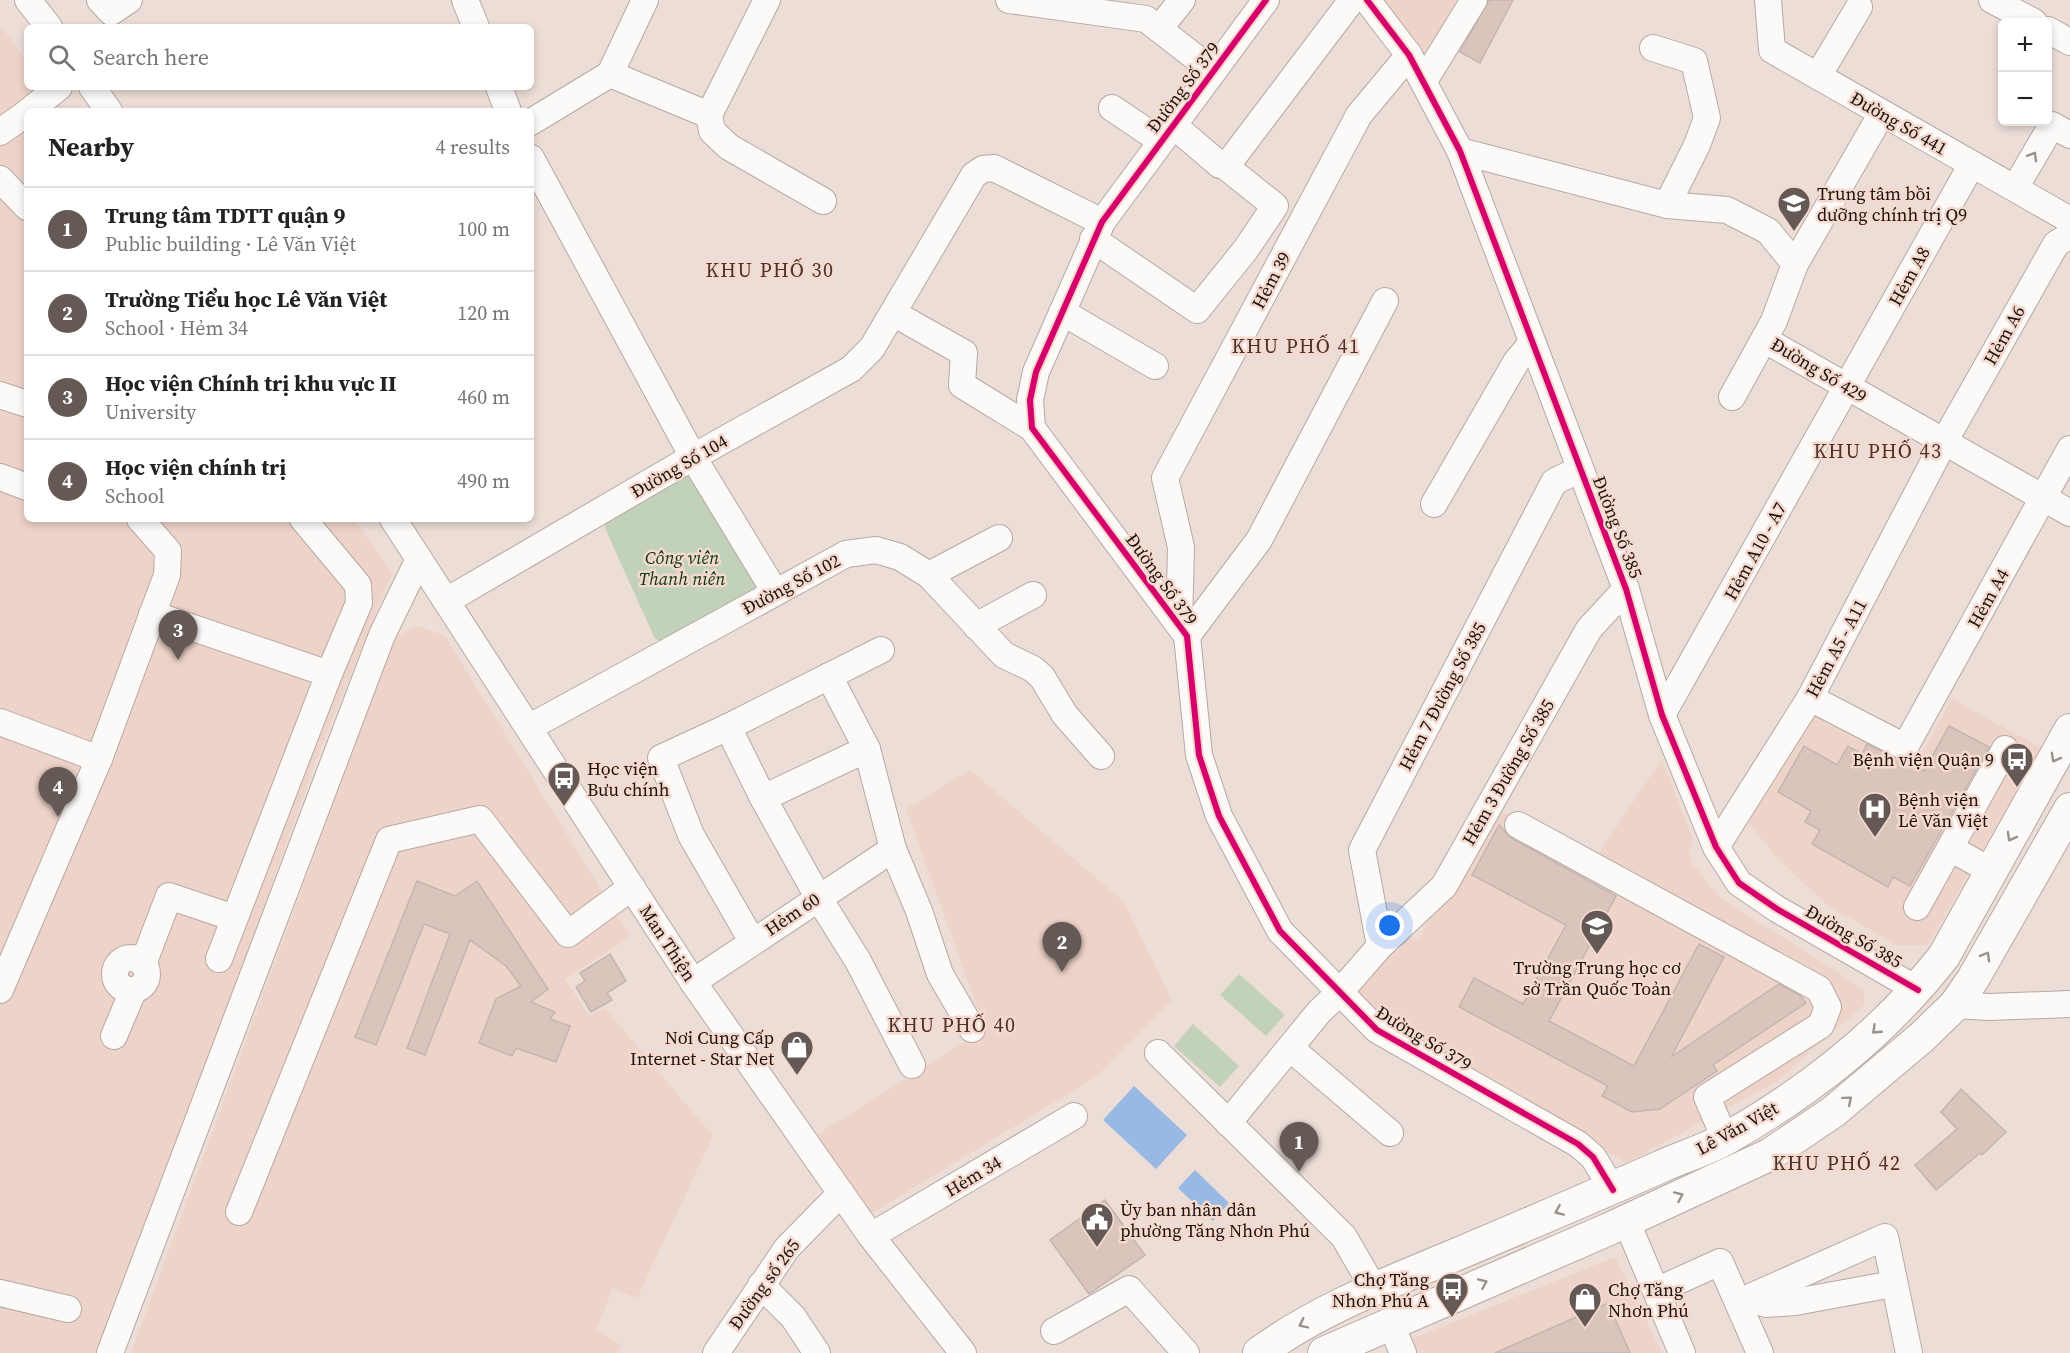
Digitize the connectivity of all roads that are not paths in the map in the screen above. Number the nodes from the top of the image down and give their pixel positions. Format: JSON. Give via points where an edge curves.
{"nodes":[{"id":1,"x":100,"y":0,"type":"edge"},
{"id":2,"x":129,"y":0,"type":"edge"},
{"id":3,"x":465,"y":0,"type":"edge"},
{"id":4,"x":645,"y":0,"type":"edge"},
{"id":5,"x":767,"y":0,"type":"edge"},
{"id":6,"x":1009,"y":0,"type":"edge"},
{"id":7,"x":1182,"y":0,"type":"edge"},
{"id":8,"x":1266,"y":0,"type":"edge"},
{"id":9,"x":1352,"y":0,"type":"edge"},
{"id":10,"x":1367,"y":0,"type":"edge"},
{"id":11,"x":1474,"y":0,"type":"edge"},
{"id":12,"x":1768,"y":0,"type":"edge"},
{"id":13,"x":1992,"y":0,"type":"edge"},
{"id":14,"x":1859,"y":7,"type":"dead end"},
{"id":15,"x":2026,"y":18,"type":"edge"},
{"id":16,"x":475,"y":24,"type":"edge"},
{"id":17,"x":1159,"y":29,"type":"junction"},
{"id":18,"x":2052,"y":32,"type":"edge"},
{"id":19,"x":2070,"y":42,"type":"edge"},
{"id":20,"x":1653,"y":48,"type":"dead end"},
{"id":21,"x":1409,"y":55,"type":"junction"},
{"id":22,"x":1213,"y":71,"type":"junction"},
{"id":23,"x":610,"y":74,"type":"junction"},
{"id":24,"x":1818,"y":76,"type":"junction"},
{"id":25,"x":1425,"y":81,"type":"junction"},
{"id":26,"x":54,"y":90,"type":"edge"},
{"id":27,"x":94,"y":90,"type":"edge"},
{"id":28,"x":500,"y":90,"type":"edge"},
{"id":29,"x":33,"y":108,"type":"edge"},
{"id":30,"x":107,"y":108,"type":"edge"},
{"id":31,"x":507,"y":108,"type":"edge"},
{"id":32,"x":1112,"y":108,"type":"dead end"},
{"id":33,"x":1882,"y":113,"type":"junction"},
{"id":34,"x":24,"y":115,"type":"edge"},
{"id":35,"x":709,"y":115,"type":"junction"},
{"id":36,"x":534,"y":120,"type":"edge"},
{"id":37,"x":0,"y":132,"type":"edge"},
{"id":38,"x":1167,"y":133,"type":"junction"},
{"id":39,"x":2070,"y":135,"type":"edge"},
{"id":40,"x":1460,"y":151,"type":"junction"},
{"id":41,"x":534,"y":164,"type":"edge"},
{"id":42,"x":1972,"y":164,"type":"junction"},
{"id":43,"x":1225,"y":166,"type":"junction"},
{"id":44,"x":0,"y":179,"type":"edge"},
{"id":45,"x":2014,"y":188,"type":"junction"},
{"id":46,"x":823,"y":201,"type":"dead end"},
{"id":47,"x":24,"y":204,"type":"edge"},
{"id":48,"x":1667,"y":204,"type":"junction"},
{"id":49,"x":2070,"y":220,"type":"edge"},
{"id":50,"x":1098,"y":230,"type":"junction"},
{"id":51,"x":2070,"y":235,"type":"edge"},
{"id":52,"x":1795,"y":264,"type":"junction"},
{"id":53,"x":1385,"y":301,"type":"dead end"},
{"id":54,"x":1062,"y":312,"type":"junction"},
{"id":55,"x":892,"y":313,"type":"junction"},
{"id":56,"x":1765,"y":340,"type":"junction"},
{"id":57,"x":1531,"y":344,"type":"junction"},
{"id":58,"x":1155,"y":366,"type":"dead end"},
{"id":59,"x":1847,"y":387,"type":"junction"},
{"id":60,"x":0,"y":395,"type":"edge"},
{"id":61,"x":1732,"y":398,"type":"dead end"},
{"id":62,"x":24,"y":403,"type":"edge"},
{"id":63,"x":1032,"y":428,"type":"junction"},
{"id":64,"x":1944,"y":442,"type":"junction"},
{"id":65,"x":2070,"y":449,"type":"edge"},
{"id":66,"x":693,"y":457,"type":"junction"},
{"id":67,"x":1580,"y":469,"type":"junction"},
{"id":68,"x":0,"y":477,"type":"edge"},
{"id":69,"x":24,"y":486,"type":"edge"},
{"id":70,"x":2043,"y":498,"type":"junction"},
{"id":71,"x":1434,"y":504,"type":"dead end"},
{"id":72,"x":2070,"y":513,"type":"edge"},
{"id":73,"x":143,"y":522,"type":"edge"},
{"id":74,"x":306,"y":522,"type":"edge"},
{"id":75,"x":395,"y":522,"type":"edge"},
{"id":76,"x":999,"y":538,"type":"dead end"},
{"id":77,"x":419,"y":559,"type":"junction"},
{"id":78,"x":928,"y":575,"type":"junction"},
{"id":79,"x":1626,"y":589,"type":"junction"},
{"id":80,"x":775,"y":592,"type":"junction"},
{"id":81,"x":1033,"y":595,"type":"dead end"},
{"id":82,"x":448,"y":600,"type":"junction"},
{"id":83,"x":152,"y":614,"type":"junction"},
{"id":84,"x":976,"y":626,"type":"junction"},
{"id":85,"x":1183,"y":630,"type":"junction"},
{"id":86,"x":881,"y":650,"type":"dead end"},
{"id":87,"x":329,"y":674,"type":"junction"},
{"id":88,"x":829,"y":676,"type":"junction"},
{"id":89,"x":1810,"y":698,"type":"junction"},
{"id":90,"x":1662,"y":716,"type":"junction"},
{"id":91,"x":0,"y":722,"type":"edge"},
{"id":92,"x":530,"y":726,"type":"junction"},
{"id":93,"x":728,"y":727,"type":"junction"},
{"id":94,"x":2070,"y":730,"type":"edge"},
{"id":95,"x":867,"y":749,"type":"junction"},
{"id":96,"x":2005,"y":749,"type":"dead end"},
{"id":97,"x":1101,"y":756,"type":"dead end"},
{"id":98,"x":99,"y":759,"type":"junction"},
{"id":99,"x":763,"y":798,"type":"junction"},
{"id":100,"x":2070,"y":808,"type":"edge"},
{"id":101,"x":1518,"y":825,"type":"dead end"},
{"id":102,"x":1716,"y":847,"type":"junction"},
{"id":103,"x":893,"y":849,"type":"junction"},
{"id":104,"x":1952,"y":849,"type":"junction"},
{"id":105,"x":1991,"y":871,"type":"junction"},
{"id":106,"x":632,"y":886,"type":"junction"},
{"id":107,"x":818,"y":897,"type":"junction"},
{"id":108,"x":1917,"y":907,"type":"dead end"},
{"id":109,"x":234,"y":918,"type":"junction"},
{"id":110,"x":753,"y":941,"type":"junction"},
{"id":111,"x":1380,"y":946,"type":"junction"},
{"id":112,"x":219,"y":959,"type":"dead end"},
{"id":113,"x":142,"y":964,"type":"junction"},
{"id":114,"x":693,"y":982,"type":"junction"},
{"id":115,"x":0,"y":990,"type":"edge"},
{"id":116,"x":1918,"y":990,"type":"junction"},
{"id":117,"x":133,"y":991,"type":"junction"},
{"id":118,"x":1340,"y":992,"type":"junction"},
{"id":119,"x":2070,"y":1004,"type":"edge"},
{"id":120,"x":1954,"y":1005,"type":"junction"},
{"id":121,"x":972,"y":1029,"type":"dead end"},
{"id":122,"x":114,"y":1036,"type":"dead end"},
{"id":123,"x":1290,"y":1048,"type":"junction"},
{"id":124,"x":1158,"y":1053,"type":"dead end"},
{"id":125,"x":912,"y":1065,"type":"dead end"},
{"id":126,"x":1074,"y":1116,"type":"dead end"},
{"id":127,"x":1228,"y":1123,"type":"junction"},
{"id":128,"x":1390,"y":1133,"type":"dead end"},
{"id":129,"x":1725,"y":1139,"type":"junction"},
{"id":130,"x":1613,"y":1190,"type":"junction"},
{"id":131,"x":841,"y":1193,"type":"junction"},
{"id":132,"x":239,"y":1212,"type":"dead end"},
{"id":133,"x":1626,"y":1220,"type":"junction"},
{"id":134,"x":872,"y":1236,"type":"junction"},
{"id":135,"x":1893,"y":1284,"type":"junction"},
{"id":136,"x":761,"y":1285,"type":"junction"},
{"id":137,"x":1374,"y":1289,"type":"junction"},
{"id":138,"x":1656,"y":1291,"type":"junction"},
{"id":139,"x":0,"y":1293,"type":"edge"},
{"id":140,"x":1744,"y":1300,"type":"junction"},
{"id":141,"x":68,"y":1309,"type":"dead end"},
{"id":142,"x":1390,"y":1322,"type":"junction"},
{"id":143,"x":1054,"y":1331,"type":"dead end"},
{"id":144,"x":110,"y":1353,"type":"edge"},
{"id":145,"x":716,"y":1353,"type":"edge"},
{"id":146,"x":817,"y":1353,"type":"edge"},
{"id":147,"x":963,"y":1353,"type":"edge"},
{"id":148,"x":1186,"y":1353,"type":"edge"},
{"id":149,"x":1259,"y":1353,"type":"edge"},
{"id":150,"x":1324,"y":1353,"type":"edge"},
{"id":151,"x":1403,"y":1353,"type":"edge"},
{"id":152,"x":1682,"y":1353,"type":"edge"},
{"id":153,"x":1760,"y":1353,"type":"edge"},
{"id":154,"x":1909,"y":1353,"type":"edge"}],
"edges":[{"from":1,"to":2,"type":"street","via":[[111,12]]},
{"from":3,"to":16,"type":"street"},
{"from":4,"to":23,"type":"street"},
{"from":5,"to":35,"type":"street"},
{"from":6,"to":17,"type":"street","via":[[1146,19]]},
{"from":7,"to":17,"type":"street"},
{"from":8,"to":22,"type":"street","name":"Đường Số 379"},
{"from":9,"to":43,"type":"street"},
{"from":10,"to":21,"type":"street","name":"Đường Số 385"},
{"from":11,"to":25,"type":"street"},
{"from":12,"to":24,"type":"street","name":"Đường Số 441","via":[[1772,50]]},
{"from":13,"to":15,"type":"street"},
{"from":14,"to":24,"type":"street"},
{"from":17,"to":22,"type":"street"},
{"from":18,"to":19,"type":"street"},
{"from":20,"to":48,"type":"street","via":[[1694,61],[1707,118]]},
{"from":21,"to":25,"type":"street","name":"Đường Số 385"},
{"from":21,"to":85,"type":"street","name":"Hẻm 39","via":[[1359,115],[1165,478],[1181,547]]},
{"from":22,"to":38,"type":"street","name":"Đường Số 379"},
{"from":23,"to":35,"type":"street"},
{"from":23,"to":36,"type":"street"},
{"from":24,"to":33,"type":"street","name":"Đường Số 441"},
{"from":25,"to":40,"type":"street","name":"Đường Số 385"},
{"from":26,"to":29,"type":"street"},
{"from":27,"to":30,"type":"street"},
{"from":28,"to":31,"type":"street"},
{"from":32,"to":38,"type":"street"},
{"from":33,"to":42,"type":"street","name":"Đường Số 441"},
{"from":33,"to":52,"type":"street","name":"Đường Số 429"},
{"from":34,"to":37,"type":"street"},
{"from":35,"to":46,"type":"street","via":[[712,131],[729,147]]},
{"from":38,"to":43,"type":"street"},
{"from":38,"to":50,"type":"street","name":"Đường Số 379"},
{"from":45,"to":39,"type":"street","one_way":true,"via":[[2052,124]]},
{"from":40,"to":48,"type":"street"},
{"from":40,"to":57,"type":"street","name":"Đường Số 385"},
{"from":41,"to":66,"type":"street"},
{"from":42,"to":45,"type":"street","name":"Đường Số 441"},
{"from":42,"to":59,"type":"street","name":"Hẻm A8"},
{"from":43,"to":50,"type":"street","via":[[1275,206],[1197,309]]},
{"from":44,"to":47,"type":"street"},
{"from":45,"to":49,"type":"street","name":"Đường Số 441"},
{"from":48,"to":52,"type":"street","via":[[1727,210],[1768,231]]},
{"from":50,"to":54,"type":"street","name":"Đường Số 379"},
{"from":50,"to":55,"type":"street","via":[[994,168],[984,169],[974,175]]},
{"from":51,"to":64,"type":"street","name":"Hẻm A6","via":[[2056,244]]},
{"from":52,"to":56,"type":"street","name":"Đường Số 429"},
{"from":53,"to":85,"type":"street","via":[[1258,540]]},
{"from":54,"to":58,"type":"street"},
{"from":54,"to":63,"type":"street","name":"Đường Số 379","via":[[1036,372],[1030,400]]},
{"from":55,"to":63,"type":"street","via":[[964,353],[962,385]]},
{"from":55,"to":66,"type":"street","name":"Đường Số 104","via":[[872,348],[851,369]]},
{"from":56,"to":59,"type":"street","name":"Đường Số 429"},
{"from":56,"to":61,"type":"street"},
{"from":57,"to":67,"type":"street","name":"Đường Số 385"},
{"from":57,"to":71,"type":"street","via":[[1516,362]]},
{"from":59,"to":64,"type":"street","name":"Đường Số 429"},
{"from":59,"to":90,"type":"street","name":"Hẻm A10 - A7"},
{"from":60,"to":62,"type":"street"},
{"from":63,"to":85,"type":"street","name":"Đường Số 379"},
{"from":64,"to":70,"type":"street","name":"Đường Số 429"},
{"from":64,"to":89,"type":"street","name":"Hẻm A5 - A11"},
{"from":65,"to":70,"type":"street","name":"Hẻm A4"},
{"from":66,"to":80,"type":"street"},
{"from":66,"to":82,"type":"street","name":"Đường Số 104"},
{"from":67,"to":79,"type":"street","name":"Đường Số 385"},
{"from":67,"to":111,"type":"street","name":"Hẻm 7 Đường Số 385","via":[[1554,482],[1362,850]]},
{"from":68,"to":69,"type":"street"},
{"from":70,"to":72,"type":"street","name":"Đường Số 429"},
{"from":70,"to":89,"type":"street","name":"Hẻm A4","via":[[1905,747]]},
{"from":73,"to":83,"type":"street","via":[[168,551],[167,575]]},
{"from":74,"to":87,"type":"street","via":[[358,585],[359,603]]},
{"from":75,"to":77,"type":"street","name":"Man Thiện"},
{"from":76,"to":78,"type":"street"},
{"from":77,"to":82,"type":"street","name":"Man Thiện"},
{"from":77,"to":144,"type":"street","via":[[382,635]]},
{"from":78,"to":80,"type":"street","name":"Đường Số 102","via":[[900,557],[876,550],[846,554]]},
{"from":78,"to":84,"type":"street","name":"Đường Số 102"},
{"from":79,"to":90,"type":"street","name":"Đường Số 385"},
{"from":79,"to":111,"type":"street","name":"Hẻm 3 Đường Số 385","via":[[1589,629],[1443,886]]},
{"from":80,"to":92,"type":"street","name":"Đường Số 102"},
{"from":81,"to":84,"type":"street"},
{"from":82,"to":92,"type":"street","name":"Man Thiện"},
{"from":83,"to":87,"type":"street"},
{"from":83,"to":98,"type":"street"},
{"from":84,"to":97,"type":"street","name":"Đường Số 102","via":[[1004,655],[1042,677],[1065,714]]},
{"from":85,"to":118,"type":"street","name":"Đường Số 379","via":[[1199,755],[1219,816],[1280,931]]},
{"from":86,"to":88,"type":"street"},
{"from":87,"to":109,"type":"street"},
{"from":88,"to":93,"type":"street"},
{"from":88,"to":95,"type":"street"},
{"from":89,"to":102,"type":"street","name":"Hẻm A5 - A11"},
{"from":90,"to":102,"type":"street","name":"Đường Số 385"},
{"from":91,"to":98,"type":"street"},
{"from":92,"to":106,"type":"street","name":"Man Thiện"},
{"from":93,"to":99,"type":"street"},
{"from":93,"to":110,"type":"street","via":[[661,758],[691,835]]},
{"from":94,"to":105,"type":"main road","name":"Lê Văn Việt","one_way":true},
{"from":95,"to":99,"type":"street"},
{"from":95,"to":103,"type":"street"},
{"from":96,"to":104,"type":"street"},
{"from":98,"to":115,"type":"street"},
{"from":99,"to":107,"type":"street"},
{"from":120,"to":100,"type":"main road","name":"Lê Văn Việt","one_way":true,"via":[[1973,979]]},
{"from":101,"to":129,"type":"street","via":[[1819,989],[1828,1007],[1821,1025],[1707,1096]]},
{"from":102,"to":116,"type":"street","name":"Đường Số 385","via":[[1739,883]]},
{"from":103,"to":107,"type":"street","name":"Hẻm 60"},
{"from":103,"to":121,"type":"street","via":[[940,974]]},
{"from":104,"to":105,"type":"street"},
{"from":104,"to":108,"type":"street"},
{"from":105,"to":116,"type":"main road","name":"Lê Văn Việt","via":[[1944,956]]},
{"from":106,"to":114,"type":"street","name":"Man Thiện"},
{"from":106,"to":132,"type":"street","via":[[568,934],[480,819],[389,840]]},
{"from":107,"to":110,"type":"street","name":"Hẻm 60"},
{"from":107,"to":125,"type":"street","via":[[858,961]]},
{"from":109,"to":112,"type":"street"},
{"from":109,"to":113,"type":"street","via":[[169,896]]},
{"from":110,"to":114,"type":"street","name":"Hẻm 60"},
{"from":111,"to":118,"type":"street","name":"Hẻm 3 Đường Số 385"},
{"from":113,"to":117,"type":"street","via":[[146,981]]},
{"from":113,"to":117,"type":"street","via":[[131,958],[107,965],[119,986]]},
{"from":114,"to":131,"type":"street","name":"Man Thiện"},
{"from":116,"to":120,"type":"main road"},
{"from":116,"to":129,"type":"main road","name":"Lê Văn Việt","one_way":true,"via":[[1816,1082]]},
{"from":117,"to":122,"type":"street"},
{"from":118,"to":123,"type":"street","name":"Hẻm 3 Đường Số 385"},
{"from":118,"to":130,"type":"street","name":"Đường Số 379","via":[[1377,1030],[1578,1144],[1593,1157]]},
{"from":119,"to":120,"type":"street"},
{"from":133,"to":120,"type":"main road","name":"Lê Văn Việt","one_way":true,"via":[[1769,1155],[1793,1140],[1842,1105]]},
{"from":123,"to":127,"type":"street","name":"Hẻm 3 Đường Số 385"},
{"from":123,"to":128,"type":"street"},
{"from":124,"to":127,"type":"street"},
{"from":126,"to":134,"type":"street","name":"Hẻm 34"},
{"from":127,"to":137,"type":"street","via":[[1344,1237]]},
{"from":129,"to":130,"type":"main road","name":"Lê Văn Việt"},
{"from":130,"to":133,"type":"main road"},
{"from":130,"to":137,"type":"main road","name":"Lê Văn Việt","one_way":true},
{"from":131,"to":134,"type":"street","name":"Man Thiện"},
{"from":131,"to":136,"type":"street","name":"Đường số 265","via":[[787,1248]]},
{"from":133,"to":138,"type":"street"},
{"from":142,"to":133,"type":"main road","name":"Lê Văn Việt","one_way":true},
{"from":134,"to":147,"type":"street","name":"Man Thiện"},
{"from":135,"to":140,"type":"street","via":[[1795,1302],[1766,1304]]},
{"from":135,"to":140,"type":"street","via":[[1885,1237]]},
{"from":135,"to":154,"type":"street"},
{"from":136,"to":145,"type":"street","name":"Đường số 265"},
{"from":136,"to":146,"type":"street","via":[[793,1317]]},
{"from":137,"to":142,"type":"main road"},
{"from":137,"to":149,"type":"main road","name":"Lê Văn Việt","one_way":true,"via":[[1287,1332]]},
{"from":138,"to":140,"type":"street","via":[[1720,1262]]},
{"from":138,"to":152,"type":"street"},
{"from":139,"to":141,"type":"street"},
{"from":140,"to":153,"type":"street"},
{"from":142,"to":150,"type":"main road","name":"Lê Văn Việt"},
{"from":142,"to":151,"type":"street"},
{"from":143,"to":148,"type":"street","via":[[1129,1289]]}]}
